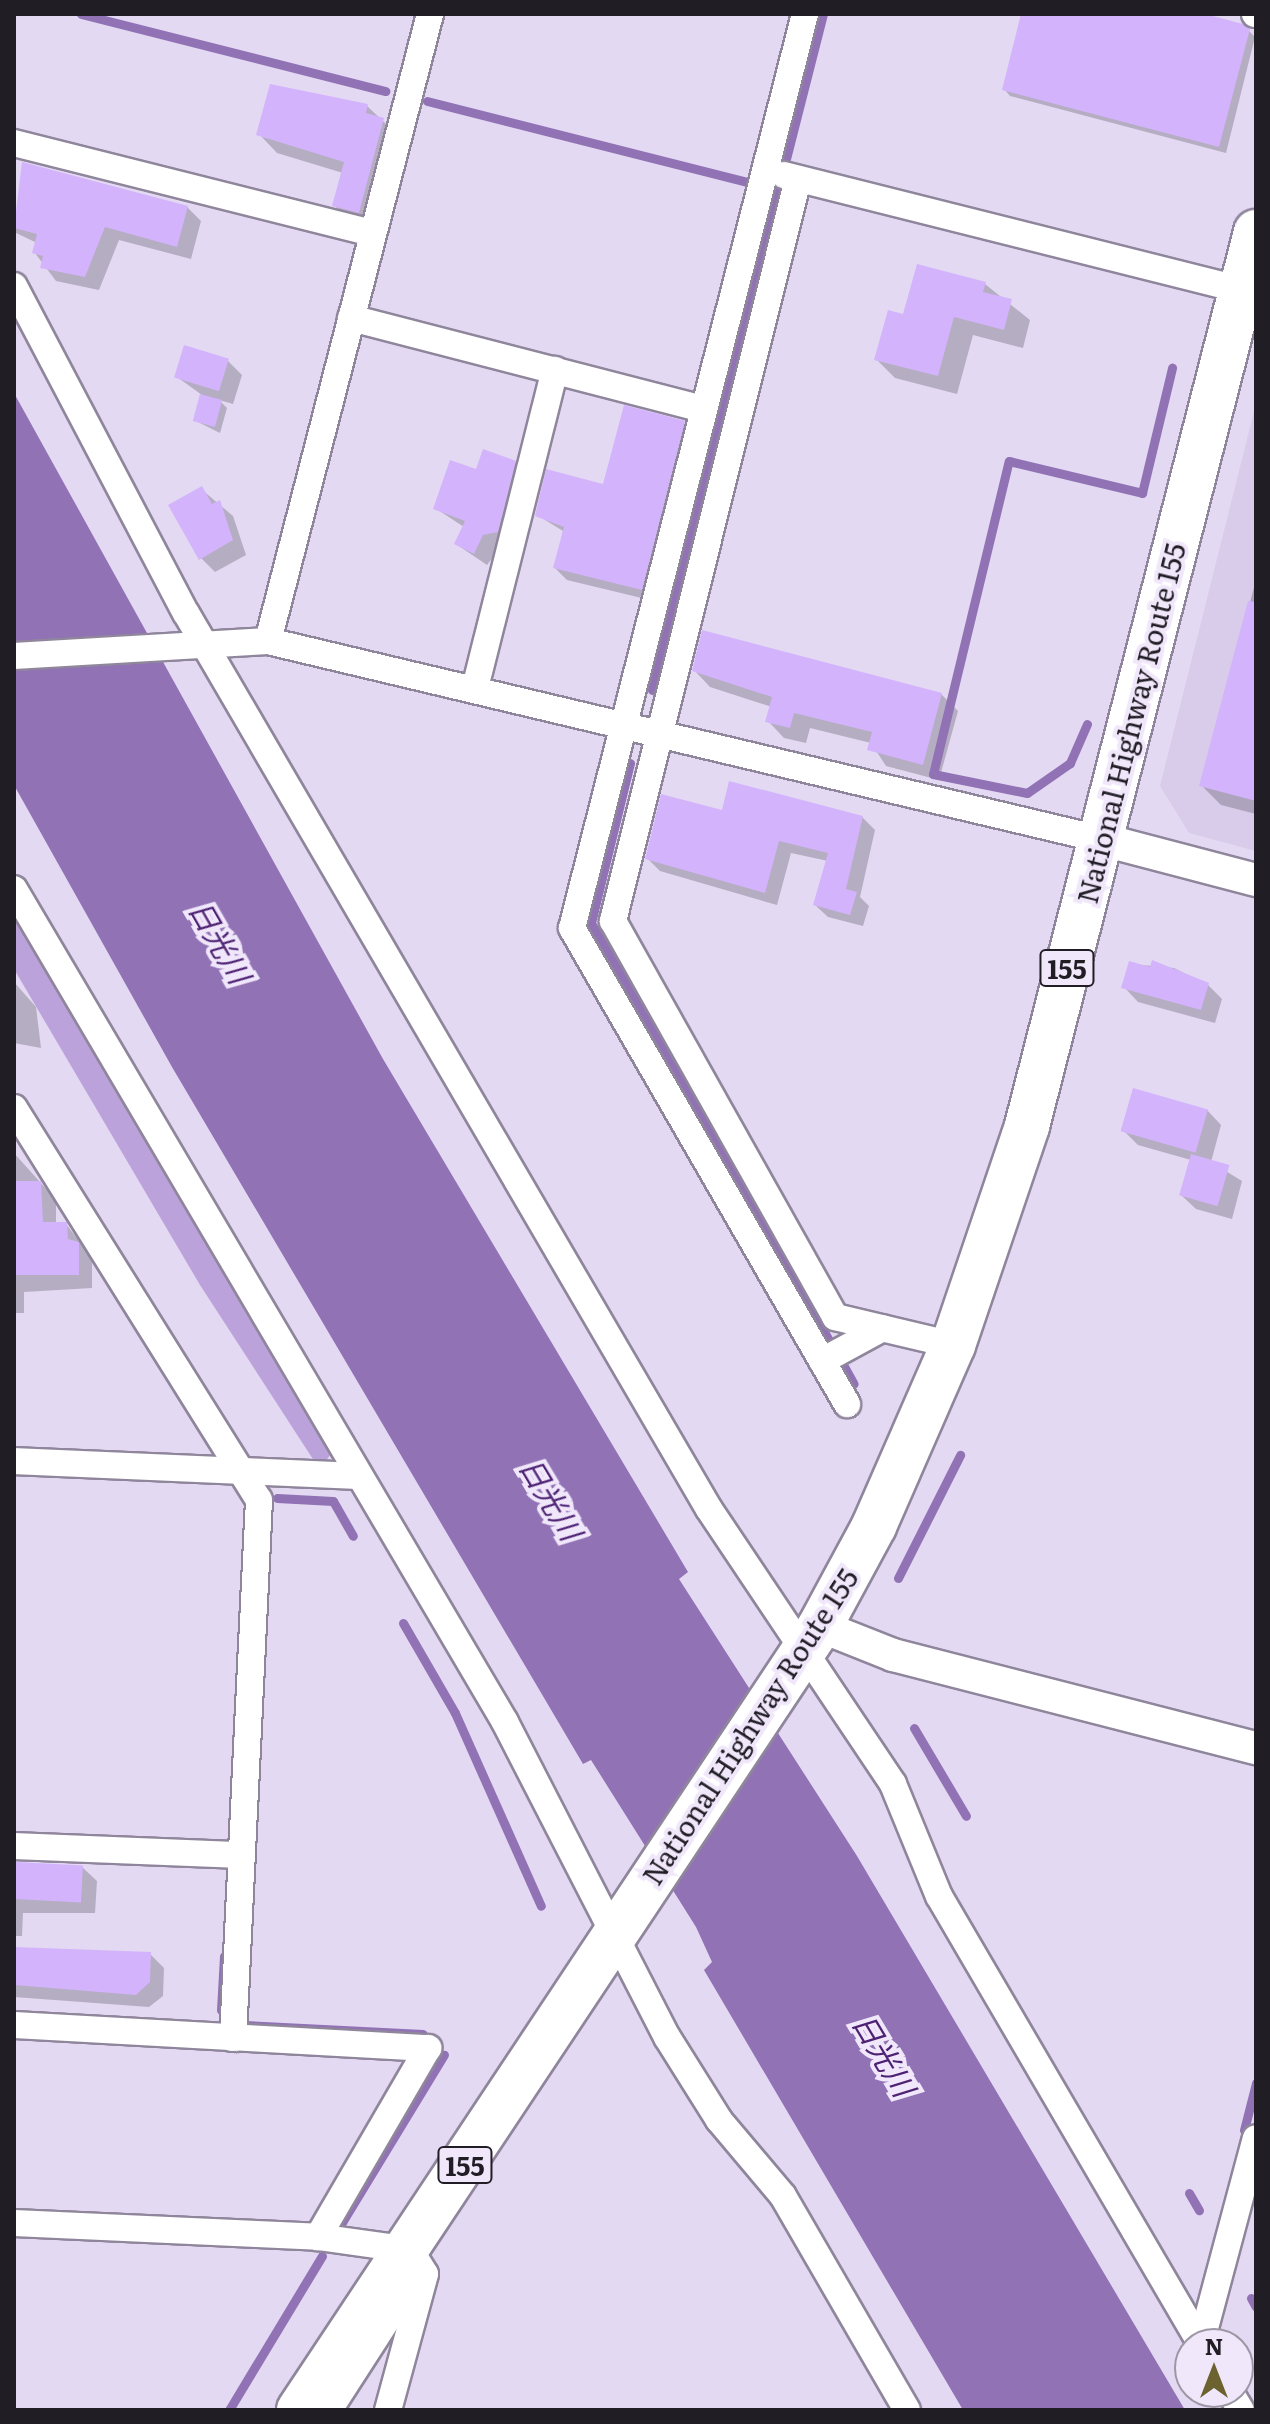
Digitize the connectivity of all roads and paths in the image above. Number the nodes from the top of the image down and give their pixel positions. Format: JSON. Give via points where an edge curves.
{"nodes":[{"id":1,"x":430,"y":14,"type":"edge"},
{"id":2,"x":805,"y":14,"type":"edge"},
{"id":3,"x":14,"y":143,"type":"edge"},
{"id":4,"x":765,"y":170,"type":"junction"},
{"id":5,"x":798,"y":179,"type":"junction"},
{"id":6,"x":1256,"y":232,"type":"edge"},
{"id":7,"x":373,"y":233,"type":"junction"},
{"id":8,"x":14,"y":286,"type":"edge"},
{"id":9,"x":1245,"y":300,"type":"edge"},
{"id":10,"x":351,"y":318,"type":"junction"},
{"id":11,"x":555,"y":370,"type":"junction"},
{"id":12,"x":703,"y":409,"type":"junction"},
{"id":13,"x":268,"y":641,"type":"junction"},
{"id":14,"x":201,"y":646,"type":"junction"},
{"id":15,"x":14,"y":656,"type":"edge"},
{"id":16,"x":475,"y":688,"type":"junction"},
{"id":17,"x":623,"y":721,"type":"junction"},
{"id":18,"x":657,"y":729,"type":"junction"},
{"id":19,"x":1100,"y":839,"type":"junction"},
{"id":20,"x":1256,"y":880,"type":"edge"},
{"id":21,"x":14,"y":889,"type":"edge"},
{"id":22,"x":14,"y":1108,"type":"edge"},
{"id":23,"x":883,"y":1328,"type":"junction"},
{"id":24,"x":953,"y":1345,"type":"junction"},
{"id":25,"x":822,"y":1361,"type":"junction"},
{"id":26,"x":847,"y":1404,"type":"dead end"},
{"id":27,"x":14,"y":1461,"type":"edge"},
{"id":28,"x":243,"y":1471,"type":"junction"},
{"id":29,"x":357,"y":1476,"type":"junction"},
{"id":30,"x":804,"y":1649,"type":"junction"},
{"id":31,"x":1256,"y":1748,"type":"edge"},
{"id":32,"x":14,"y":1846,"type":"edge"},
{"id":33,"x":241,"y":1855,"type":"junction"},
{"id":34,"x":620,"y":1928,"type":"junction"},
{"id":35,"x":14,"y":2025,"type":"edge"},
{"id":36,"x":233,"y":2038,"type":"junction"},
{"id":37,"x":1256,"y":2138,"type":"edge"},
{"id":38,"x":14,"y":2223,"type":"edge"},
{"id":39,"x":318,"y":2237,"type":"junction"},
{"id":40,"x":415,"y":2260,"type":"junction"},
{"id":41,"x":1192,"y":2328,"type":"edge"},
{"id":42,"x":1205,"y":2328,"type":"edge"},
{"id":43,"x":299,"y":2410,"type":"edge"},
{"id":44,"x":329,"y":2410,"type":"edge"},
{"id":45,"x":388,"y":2410,"type":"edge"},
{"id":46,"x":907,"y":2410,"type":"edge"}],
"edges":[{"from":1,"to":7,"type":"street"},
{"from":2,"to":4,"type":"street"},
{"from":3,"to":7,"type":"street"},
{"from":4,"to":5,"type":"street"},
{"from":4,"to":12,"type":"street"},
{"from":5,"to":9,"type":"street"},
{"from":5,"to":18,"type":"street"},
{"from":6,"to":9,"type":"highway","name":"National Highway Route 155","number":"155"},
{"from":7,"to":10,"type":"street"},
{"from":8,"to":14,"type":"street"},
{"from":9,"to":19,"type":"highway","name":"National Highway Route 155","number":"155"},
{"from":10,"to":11,"type":"street"},
{"from":10,"to":13,"type":"street"},
{"from":11,"to":12,"type":"street"},
{"from":11,"to":16,"type":"street"},
{"from":12,"to":17,"type":"street"},
{"from":13,"to":14,"type":"street"},
{"from":13,"to":16,"type":"street"},
{"from":14,"to":15,"type":"street"},
{"from":14,"to":30,"type":"street","via":[[709,1509]]},
{"from":16,"to":17,"type":"street"},
{"from":17,"to":18,"type":"street"},
{"from":17,"to":25,"type":"street","via":[[572,928]]},
{"from":18,"to":19,"type":"street"},
{"from":18,"to":23,"type":"street","via":[[613,921],[835,1317]]},
{"from":19,"to":20,"type":"street"},
{"from":19,"to":24,"type":"highway","name":"National Highway Route 155","number":"155","via":[[1027,1126]]},
{"from":21,"to":29,"type":"street"},
{"from":22,"to":28,"type":"street"},
{"from":23,"to":24,"type":"street"},
{"from":23,"to":25,"type":"street"},
{"from":24,"to":30,"type":"highway","name":"National Highway Route 155","number":"155","via":[[874,1526]]},
{"from":25,"to":26,"type":"street"},
{"from":27,"to":28,"type":"street"},
{"from":28,"to":29,"type":"street"},
{"from":28,"to":33,"type":"street","via":[[259,1500]]},
{"from":29,"to":34,"type":"street","via":[[505,1722]]},
{"from":30,"to":31,"type":"street","via":[[893,1655]]},
{"from":30,"to":34,"type":"highway","name":"National Highway Route 155","number":"155"},
{"from":30,"to":41,"type":"street","via":[[893,1784],[939,1896]]},
{"from":32,"to":33,"type":"street"},
{"from":33,"to":36,"type":"street"},
{"from":34,"to":40,"type":"highway","name":"National Highway Route 155","number":"155"},
{"from":34,"to":46,"type":"street","via":[[719,2120],[783,2196]]},
{"from":35,"to":36,"type":"street"},
{"from":36,"to":39,"type":"street","via":[[428,2048]]},
{"from":37,"to":42,"type":"street"},
{"from":38,"to":39,"type":"street"},
{"from":39,"to":40,"type":"street"},
{"from":40,"to":43,"type":"highway","name":"National Highway Route 155","number":"155"},
{"from":40,"to":44,"type":"street"},
{"from":40,"to":45,"type":"street"}]}
